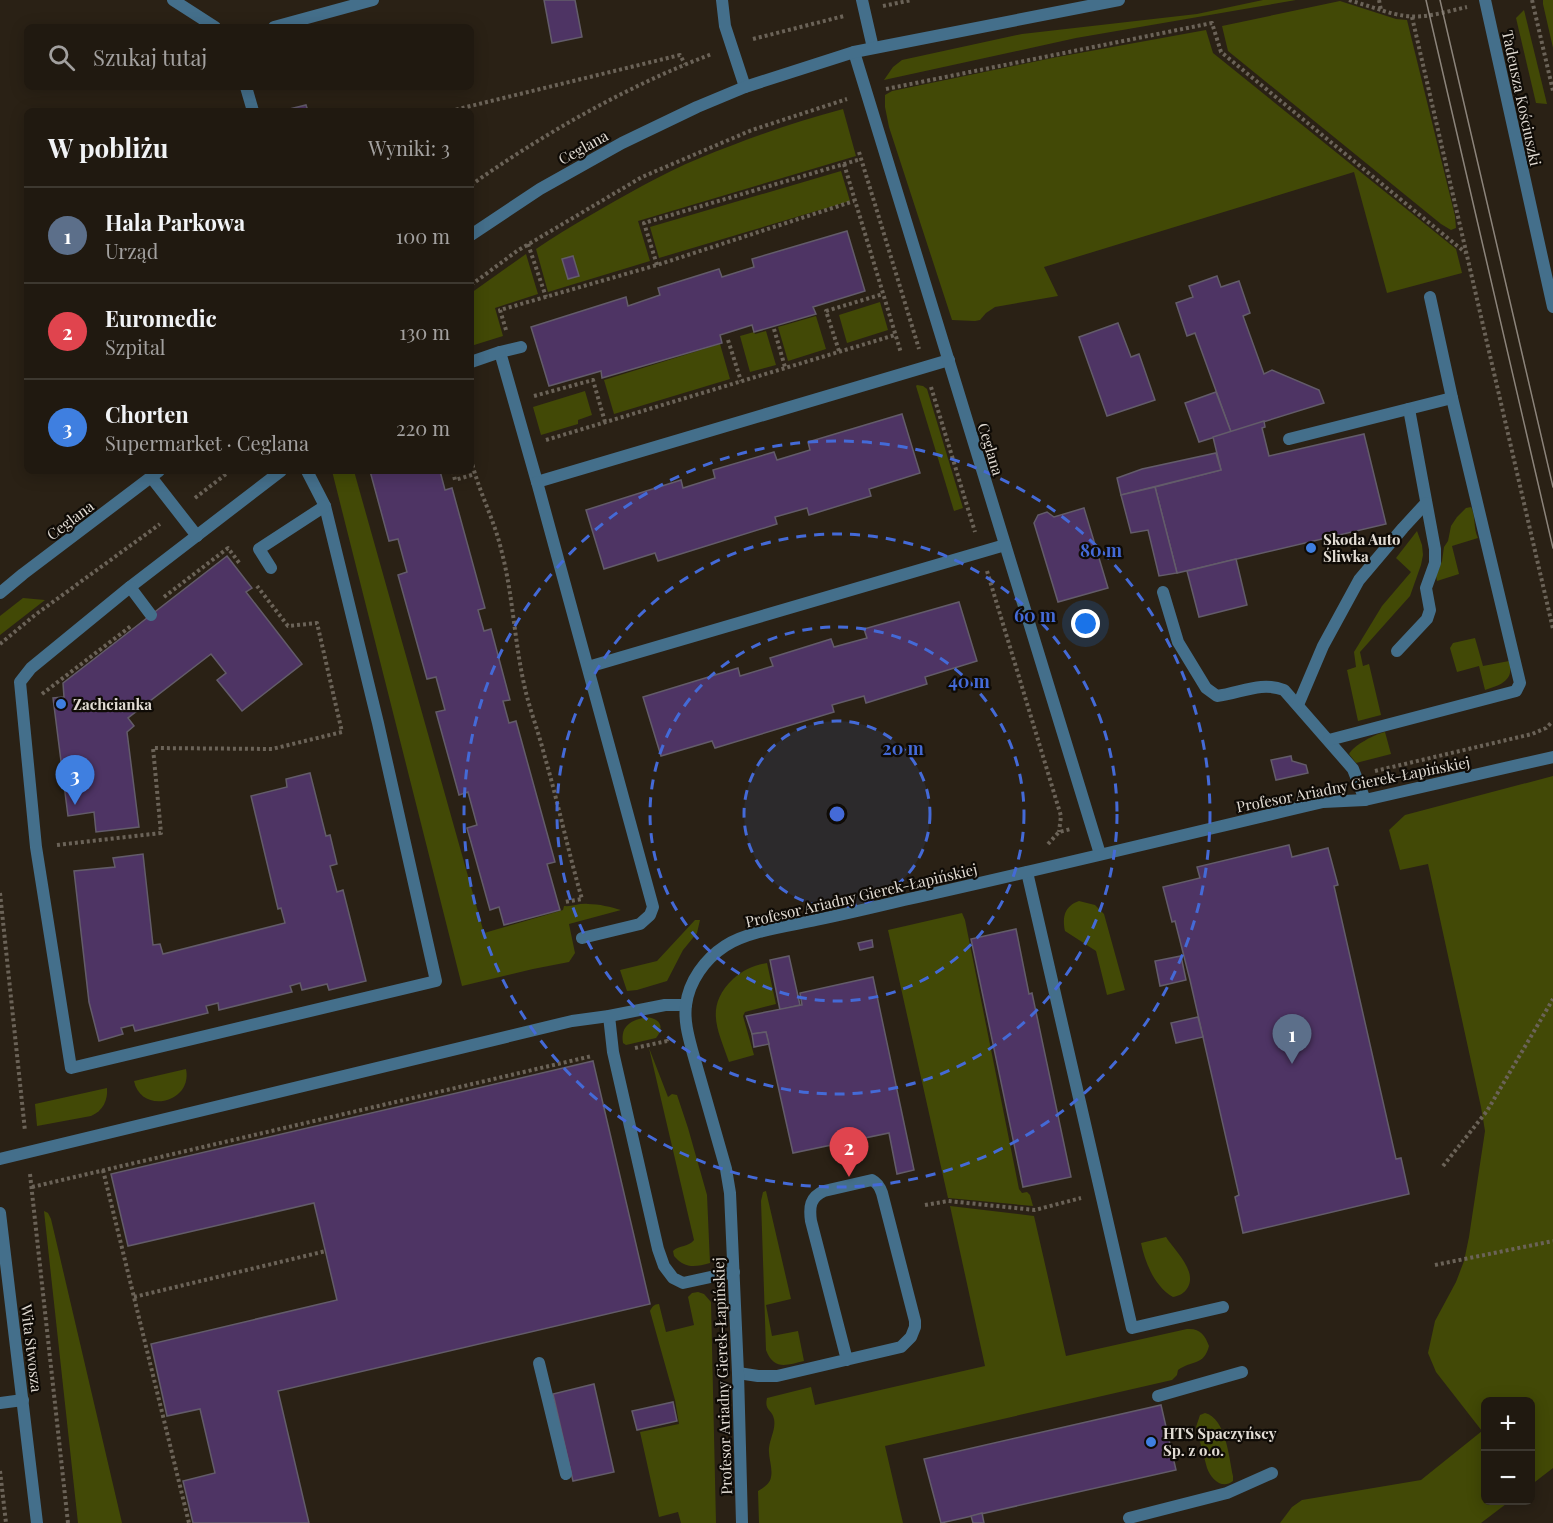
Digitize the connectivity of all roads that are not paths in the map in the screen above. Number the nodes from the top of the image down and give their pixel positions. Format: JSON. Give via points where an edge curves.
{"nodes":[{"id":1,"x":173,"y":0,"type":"edge"},
{"id":2,"x":722,"y":0,"type":"edge"},
{"id":3,"x":1119,"y":0,"type":"edge"},
{"id":4,"x":1485,"y":0,"type":"edge"},
{"id":5,"x":365,"y":1,"type":"edge"},
{"id":6,"x":863,"y":5,"type":"edge"},
{"id":7,"x":210,"y":24,"type":"edge"},
{"id":8,"x":284,"y":24,"type":"edge"},
{"id":9,"x":873,"y":48,"type":"junction"},
{"id":10,"x":854,"y":52,"type":"junction"},
{"id":11,"x":745,"y":87,"type":"junction"},
{"id":12,"x":247,"y":90,"type":"edge"},
{"id":13,"x":252,"y":108,"type":"edge"},
{"id":14,"x":474,"y":233,"type":"edge"},
{"id":15,"x":1430,"y":297,"type":"dead end"},
{"id":16,"x":1553,"y":308,"type":"edge"},
{"id":17,"x":949,"y":360,"type":"junction"},
{"id":18,"x":474,"y":361,"type":"edge"},
{"id":19,"x":1452,"y":398,"type":"junction"},
{"id":20,"x":1409,"y":409,"type":"junction"},
{"id":21,"x":1289,"y":439,"type":"dead end"},
{"id":22,"x":155,"y":474,"type":"edge"},
{"id":23,"x":277,"y":474,"type":"edge"},
{"id":24,"x":309,"y":474,"type":"edge"},
{"id":25,"x":537,"y":482,"type":"junction"},
{"id":26,"x":1426,"y":503,"type":"junction"},
{"id":27,"x":325,"y":506,"type":"junction"},
{"id":28,"x":197,"y":536,"type":"junction"},
{"id":29,"x":1005,"y":545,"type":"junction"},
{"id":30,"x":271,"y":568,"type":"dead end"},
{"id":31,"x":130,"y":587,"type":"junction"},
{"id":32,"x":1163,"y":592,"type":"dead end"},
{"id":33,"x":0,"y":593,"type":"edge"},
{"id":34,"x":151,"y":615,"type":"dead end"},
{"id":35,"x":1397,"y":651,"type":"dead end"},
{"id":36,"x":588,"y":667,"type":"junction"},
{"id":37,"x":1298,"y":705,"type":"junction"},
{"id":38,"x":1329,"y":740,"type":"junction"},
{"id":39,"x":1553,"y":757,"type":"edge"},
{"id":40,"x":1365,"y":800,"type":"junction"},
{"id":41,"x":1100,"y":854,"type":"junction"},
{"id":42,"x":1027,"y":872,"type":"junction"},
{"id":43,"x":582,"y":938,"type":"dead end"},
{"id":44,"x":686,"y":1005,"type":"junction"},
{"id":45,"x":609,"y":1016,"type":"junction"},
{"id":46,"x":0,"y":1158,"type":"edge"},
{"id":47,"x":0,"y":1213,"type":"edge"},
{"id":48,"x":735,"y":1272,"type":"junction"},
{"id":49,"x":1223,"y":1307,"type":"dead end"},
{"id":50,"x":847,"y":1360,"type":"junction"},
{"id":51,"x":539,"y":1363,"type":"dead end"},
{"id":52,"x":1242,"y":1372,"type":"dead end"},
{"id":53,"x":738,"y":1373,"type":"junction"},
{"id":54,"x":1158,"y":1396,"type":"dead end"},
{"id":55,"x":23,"y":1400,"type":"junction"},
{"id":56,"x":0,"y":1403,"type":"edge"},
{"id":57,"x":1272,"y":1473,"type":"dead end"},
{"id":58,"x":566,"y":1474,"type":"dead end"},
{"id":59,"x":1129,"y":1518,"type":"dead end"},
{"id":60,"x":37,"y":1523,"type":"edge"},
{"id":61,"x":742,"y":1523,"type":"edge"}],
"edges":[{"from":1,"to":7,"type":"street"},
{"from":2,"to":11,"type":"street","via":[[725,26]]},
{"from":3,"to":9,"type":"street","name":"Ceglana"},
{"from":4,"to":16,"type":"street","name":"Tadeusza Kościuszki"},
{"from":5,"to":8,"type":"street"},
{"from":6,"to":9,"type":"street"},
{"from":9,"to":10,"type":"street","name":"Ceglana"},
{"from":10,"to":11,"type":"street","name":"Ceglana"},
{"from":10,"to":17,"type":"street","name":"Ceglana"},
{"from":11,"to":14,"type":"street","name":"Ceglana","via":[[622,142]]},
{"from":12,"to":13,"type":"street"},
{"from":15,"to":19,"type":"street"},
{"from":17,"to":25,"type":"street"},
{"from":17,"to":29,"type":"street","name":"Ceglana"},
{"from":18,"to":25,"type":"street","via":[[511,349]]},
{"from":19,"to":20,"type":"street"},
{"from":19,"to":38,"type":"street","via":[[1520,683],[1516,691]]},
{"from":20,"to":21,"type":"street"},
{"from":20,"to":26,"type":"street"},
{"from":22,"to":28,"type":"street"},
{"from":22,"to":33,"type":"street","name":"Ceglana"},
{"from":23,"to":28,"type":"street"},
{"from":24,"to":27,"type":"street"},
{"from":25,"to":36,"type":"street"},
{"from":26,"to":35,"type":"street","via":[[1436,563],[1426,588],[1430,610]]},
{"from":26,"to":37,"type":"street","via":[[1359,580],[1323,646]]},
{"from":27,"to":30,"type":"street","via":[[259,549]]},
{"from":27,"to":31,"type":"street","via":[[436,981],[71,1068],[36,847],[20,682],[31,668]]},
{"from":28,"to":31,"type":"street"},
{"from":29,"to":36,"type":"street"},
{"from":29,"to":41,"type":"street","name":"Ceglana"},
{"from":31,"to":34,"type":"street"},
{"from":32,"to":37,"type":"street","via":[[1178,642],[1206,688],[1217,696],[1274,686],[1284,690]]},
{"from":36,"to":43,"type":"street","via":[[653,907],[640,924]]},
{"from":37,"to":38,"type":"street"},
{"from":38,"to":40,"type":"street","via":[[1353,769]]},
{"from":39,"to":40,"type":"street","name":"Profesor Ariadny Gierek-Łapińskiej"},
{"from":40,"to":41,"type":"street","name":"Profesor Ariadny Gierek-Łapińskiej","via":[[1323,802]]},
{"from":41,"to":42,"type":"street","name":"Profesor Ariadny Gierek-Łapińskiej"},
{"from":42,"to":44,"type":"street","name":"Profesor Ariadny Gierek-Łapińskiej","via":[[743,937],[725,945],[704,964]]},
{"from":42,"to":49,"type":"street","via":[[1132,1328]]},
{"from":44,"to":45,"type":"street"},
{"from":44,"to":48,"type":"street","name":"Profesor Ariadny Gierek-Łapińskiej","via":[[687,1033],[726,1169]]},
{"from":45,"to":46,"type":"street","via":[[560,1024]]},
{"from":45,"to":48,"type":"street","via":[[613,1052],[664,1266],[683,1283]]},
{"from":47,"to":55,"type":"street","name":"Wita Stwosza"},
{"from":48,"to":53,"type":"street","name":"Profesor Ariadny Gierek-Łapińskiej"},
{"from":50,"to":50,"type":"street","via":[[901,1347],[912,1337],[915,1327],[880,1186],[872,1180],[817,1194],[809,1211]]},
{"from":50,"to":53,"type":"street","via":[[777,1376]]},
{"from":51,"to":58,"type":"street"},
{"from":52,"to":54,"type":"street"},
{"from":53,"to":61,"type":"street","name":"Profesor Ariadny Gierek-Łapińskiej"},
{"from":55,"to":56,"type":"street"},
{"from":55,"to":60,"type":"street","name":"Wita Stwosza"},
{"from":57,"to":59,"type":"street","via":[[1227,1493]]}]}
